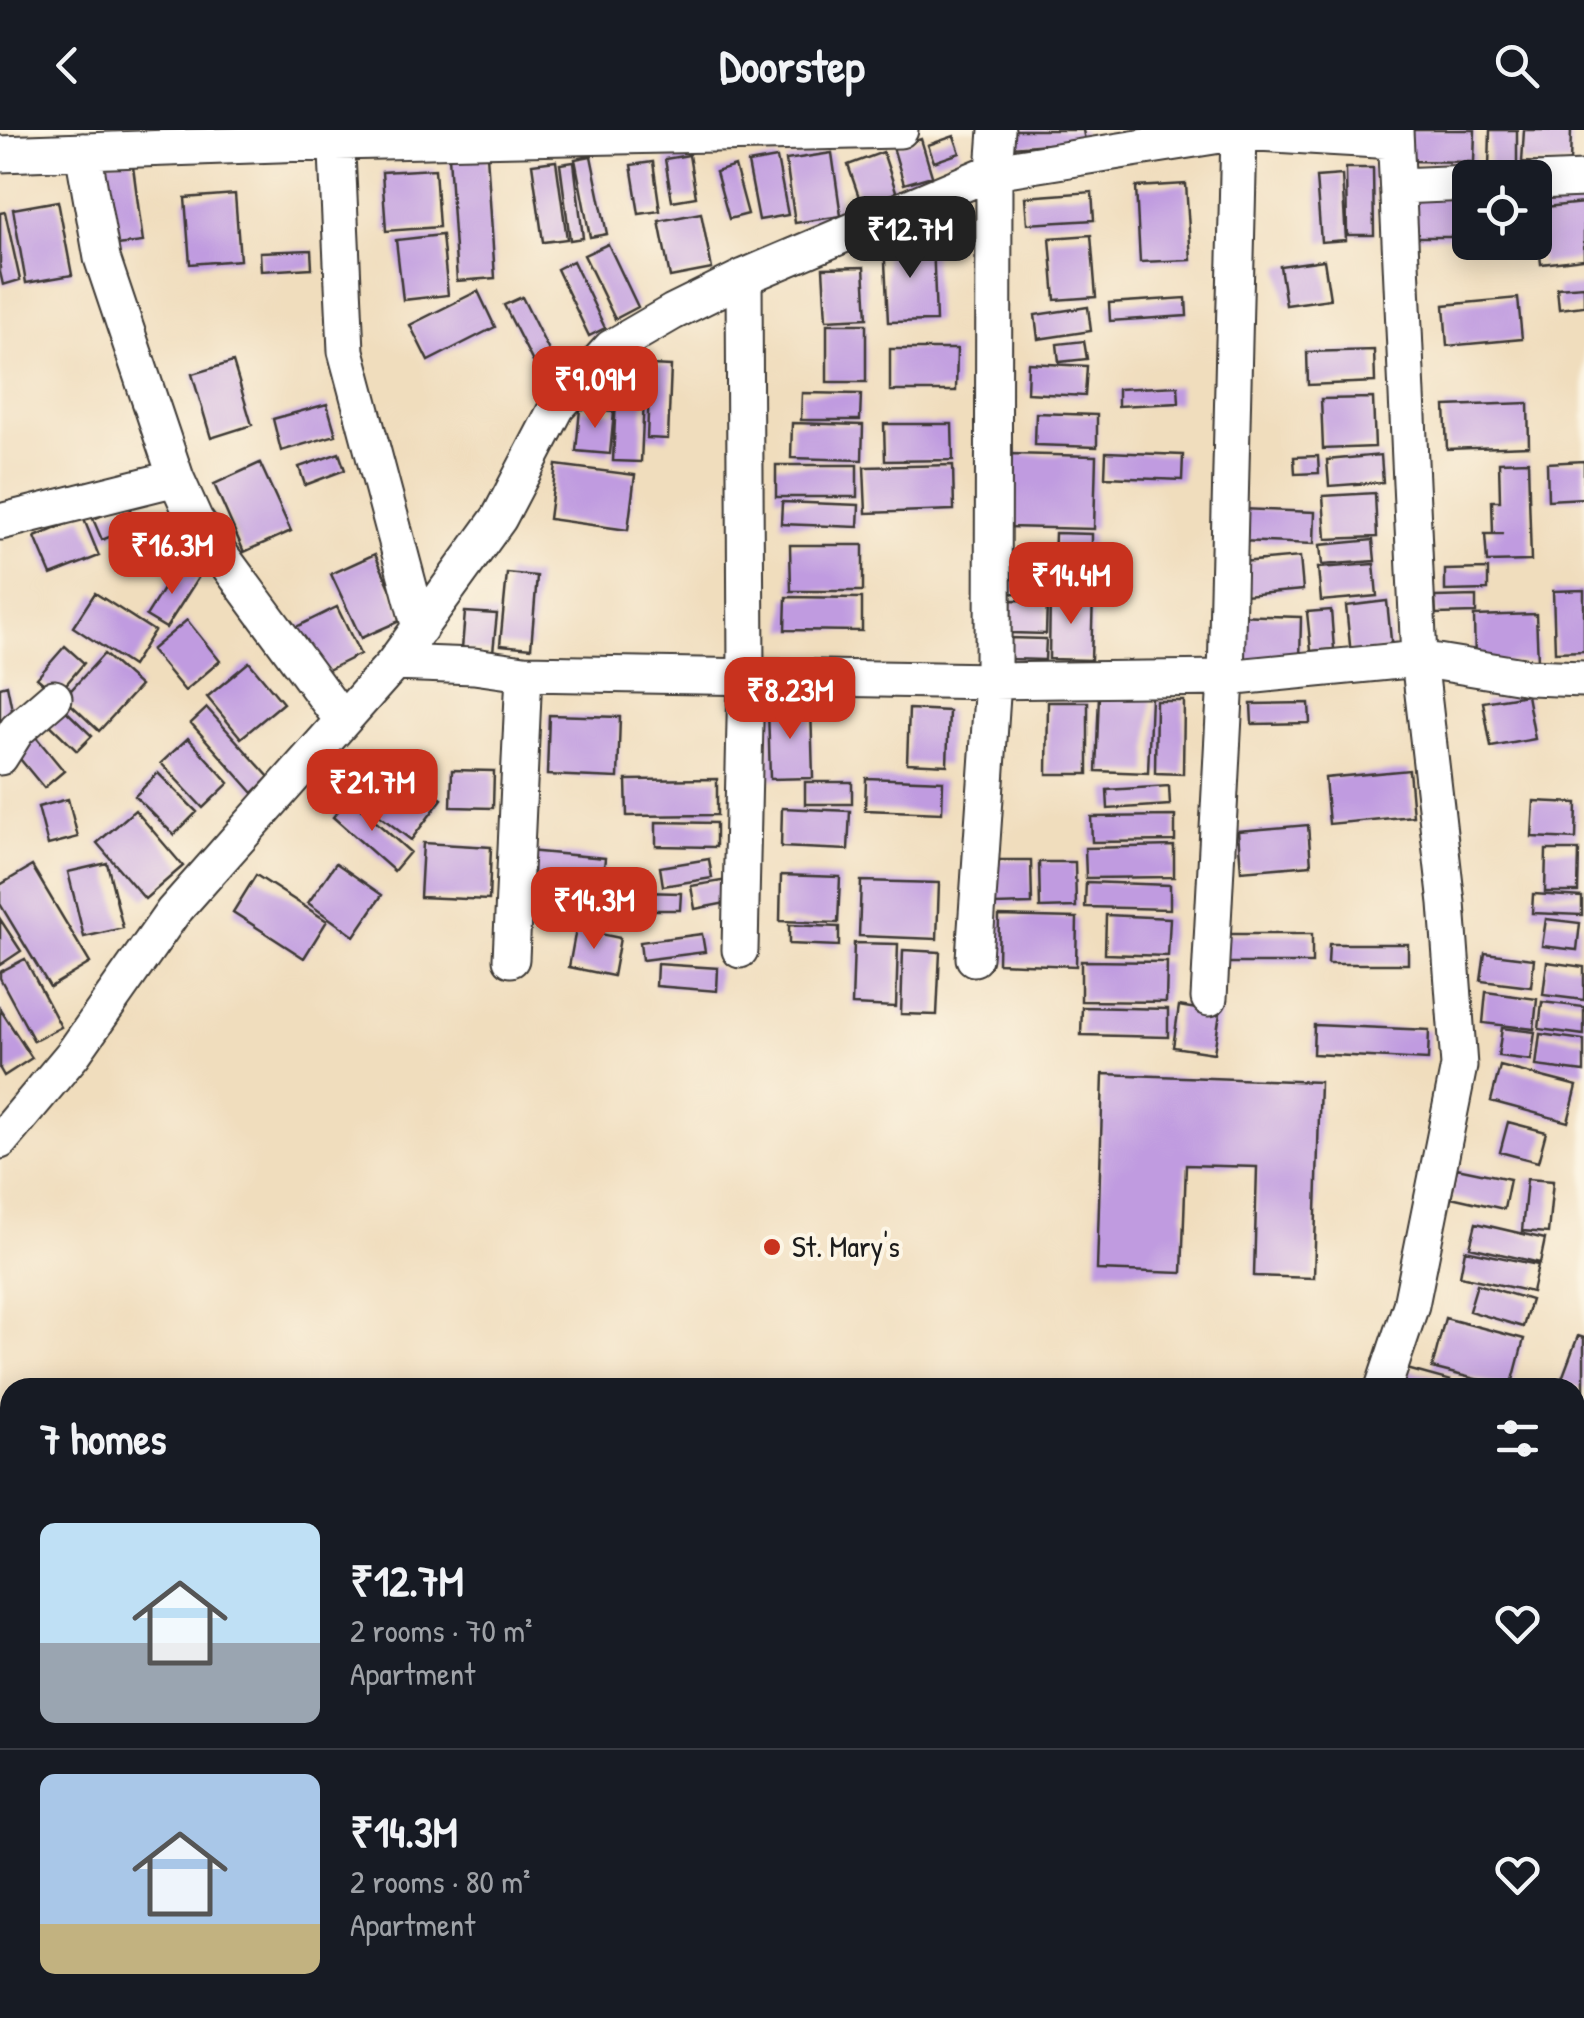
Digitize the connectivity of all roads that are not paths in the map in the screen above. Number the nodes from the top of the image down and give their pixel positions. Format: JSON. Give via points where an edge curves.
{"nodes":[{"id":1,"x":900,"y":130,"type":"edge"},
{"id":2,"x":997,"y":130,"type":"edge"},
{"id":3,"x":1239,"y":132,"type":"edge"},
{"id":4,"x":1395,"y":135,"type":"edge"},
{"id":5,"x":336,"y":136,"type":"edge"},
{"id":6,"x":83,"y":151,"type":"junction"},
{"id":7,"x":0,"y":154,"type":"edge"},
{"id":8,"x":994,"y":171,"type":"junction"},
{"id":9,"x":1584,"y":179,"type":"edge"},
{"id":10,"x":1552,"y":180,"type":"edge"},
{"id":11,"x":1452,"y":184,"type":"edge"},
{"id":12,"x":1398,"y":186,"type":"junction"},
{"id":13,"x":744,"y":277,"type":"junction"},
{"id":14,"x":176,"y":478,"type":"junction"},
{"id":15,"x":0,"y":522,"type":"edge"},
{"id":16,"x":420,"y":628,"type":"junction"},
{"id":17,"x":1419,"y":659,"type":"junction"},
{"id":18,"x":394,"y":663,"type":"junction"},
{"id":19,"x":524,"y":672,"type":"junction"},
{"id":20,"x":746,"y":676,"type":"junction"},
{"id":21,"x":1226,"y":678,"type":"junction"},
{"id":22,"x":1584,"y":679,"type":"edge"},
{"id":23,"x":993,"y":680,"type":"junction"},
{"id":24,"x":54,"y":698,"type":"dead end"},
{"id":25,"x":342,"y":720,"type":"junction"},
{"id":26,"x":0,"y":757,"type":"edge"},
{"id":27,"x":740,"y":950,"type":"dead end"},
{"id":28,"x":974,"y":958,"type":"dead end"},
{"id":29,"x":511,"y":959,"type":"dead end"},
{"id":30,"x":1209,"y":998,"type":"dead end"},
{"id":31,"x":0,"y":1141,"type":"edge"},
{"id":32,"x":1385,"y":1378,"type":"edge"}],
"edges":[{"from":1,"to":5,"type":"street"},
{"from":2,"to":8,"type":"street"},
{"from":3,"to":4,"type":"street"},
{"from":3,"to":8,"type":"street"},
{"from":3,"to":21,"type":"street"},
{"from":4,"to":12,"type":"street"},
{"from":5,"to":6,"type":"street"},
{"from":5,"to":16,"type":"street","via":[[346,351]]},
{"from":6,"to":7,"type":"street"},
{"from":6,"to":14,"type":"street","via":[[102,258]]},
{"from":8,"to":13,"type":"street"},
{"from":8,"to":23,"type":"street"},
{"from":9,"to":10,"type":"street"},
{"from":11,"to":12,"type":"street"},
{"from":12,"to":17,"type":"street"},
{"from":13,"to":16,"type":"street","via":[[611,348],[557,408],[500,518]]},
{"from":13,"to":20,"type":"street"},
{"from":14,"to":15,"type":"street"},
{"from":14,"to":25,"type":"street","via":[[196,520]]},
{"from":16,"to":18,"type":"street"},
{"from":17,"to":21,"type":"street"},
{"from":17,"to":22,"type":"street"},
{"from":17,"to":32,"type":"street","via":[[1459,1066],[1411,1305]]},
{"from":18,"to":19,"type":"street"},
{"from":18,"to":25,"type":"street"},
{"from":19,"to":20,"type":"street"},
{"from":19,"to":29,"type":"street"},
{"from":20,"to":23,"type":"street"},
{"from":20,"to":27,"type":"street"},
{"from":21,"to":23,"type":"street"},
{"from":21,"to":30,"type":"street"},
{"from":23,"to":28,"type":"street"},
{"from":24,"to":26,"type":"street","via":[[16,730]]},
{"from":25,"to":31,"type":"street","via":[[173,912],[73,1054]]}]}
